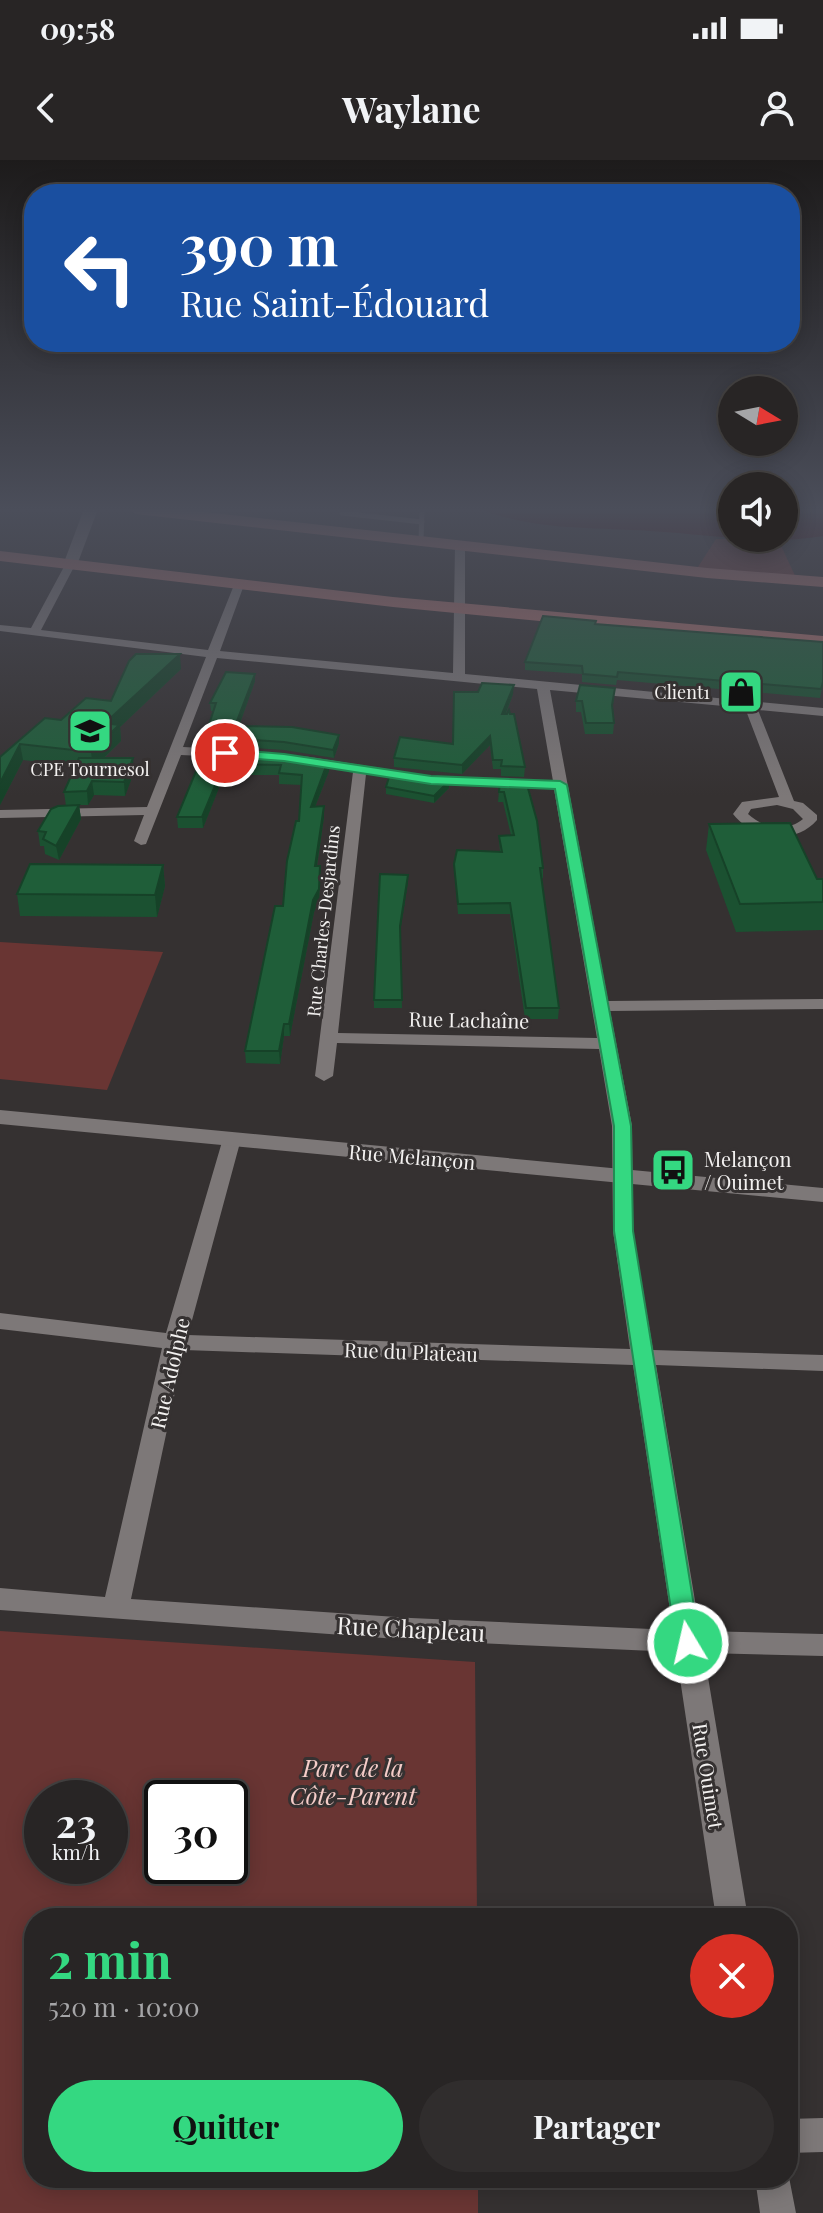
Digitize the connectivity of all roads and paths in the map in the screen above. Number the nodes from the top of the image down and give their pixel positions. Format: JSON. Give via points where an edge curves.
{"nodes":[{"id":1,"x":49,"y":605,"type":"edge"},
{"id":2,"x":231,"y":605,"type":"edge"},
{"id":3,"x":427,"y":605,"type":"edge"},
{"id":4,"x":457,"y":605,"type":"edge"},
{"id":5,"x":457,"y":608,"type":"junction"},
{"id":6,"x":0,"y":628,"type":"edge"},
{"id":7,"x":34,"y":633,"type":"junction"},
{"id":8,"x":823,"y":642,"type":"edge"},
{"id":9,"x":212,"y":654,"type":"junction"},
{"id":10,"x":459,"y":679,"type":"junction"},
{"id":11,"x":543,"y":687,"type":"junction"},
{"id":12,"x":750,"y":706,"type":"junction"},
{"id":13,"x":823,"y":712,"type":"edge"},
{"id":14,"x":176,"y":751,"type":"junction"},
{"id":15,"x":234,"y":753,"type":"edge"},
{"id":16,"x":284,"y":757,"type":"edge"},
{"id":17,"x":360,"y":769,"type":"junction"},
{"id":18,"x":560,"y":785,"type":"junction"},
{"id":19,"x":788,"y":803,"type":"dead end"},
{"id":20,"x":153,"y":811,"type":"junction"},
{"id":21,"x":0,"y":814,"type":"edge"},
{"id":22,"x":141,"y":841,"type":"dead end"},
{"id":23,"x":823,"y":1004,"type":"edge"},
{"id":24,"x":601,"y":1006,"type":"junction"},
{"id":25,"x":330,"y":1038,"type":"junction"},
{"id":26,"x":607,"y":1044,"type":"junction"},
{"id":27,"x":324,"y":1076,"type":"dead end"},
{"id":28,"x":0,"y":1117,"type":"edge"},
{"id":29,"x":231,"y":1139,"type":"junction"},
{"id":30,"x":623,"y":1176,"type":"junction"},
{"id":31,"x":823,"y":1195,"type":"edge"},
{"id":32,"x":0,"y":1321,"type":"edge"},
{"id":33,"x":175,"y":1342,"type":"junction"},
{"id":34,"x":644,"y":1359,"type":"junction"},
{"id":35,"x":823,"y":1363,"type":"edge"},
{"id":36,"x":0,"y":1599,"type":"edge"},
{"id":37,"x":115,"y":1609,"type":"junction"},
{"id":38,"x":688,"y":1643,"type":"junction"},
{"id":39,"x":823,"y":1645,"type":"edge"},
{"id":40,"x":730,"y":1908,"type":"edge"},
{"id":41,"x":823,"y":2135,"type":"edge"},
{"id":42,"x":798,"y":2136,"type":"edge"},
{"id":43,"x":774,"y":2188,"type":"edge"},
{"id":44,"x":778,"y":2213,"type":"edge"}],
"edges":[{"from":1,"to":7,"type":"street"},
{"from":2,"to":9,"type":"street"},
{"from":3,"to":5,"type":"main road"},
{"from":4,"to":5,"type":"street"},
{"from":5,"to":8,"type":"main road"},
{"from":5,"to":10,"type":"street"},
{"from":6,"to":7,"type":"street"},
{"from":7,"to":9,"type":"street"},
{"from":9,"to":10,"type":"street"},
{"from":9,"to":14,"type":"street"},
{"from":10,"to":11,"type":"street"},
{"from":11,"to":12,"type":"street"},
{"from":11,"to":18,"type":"street","name":"Rue Ouimet"},
{"from":12,"to":13,"type":"street"},
{"from":12,"to":19,"type":"street"},
{"from":14,"to":15,"type":"street"},
{"from":14,"to":20,"type":"street"},
{"from":16,"to":17,"type":"street"},
{"from":17,"to":18,"type":"street","via":[[431,780]]},
{"from":17,"to":25,"type":"street","name":"Rue Charles-Desjardins"},
{"from":18,"to":24,"type":"street","name":"Rue Ouimet"},
{"from":20,"to":21,"type":"street"},
{"from":20,"to":22,"type":"street"},
{"from":23,"to":24,"type":"street"},
{"from":24,"to":26,"type":"street","name":"Rue Ouimet"},
{"from":25,"to":26,"type":"street","name":"Rue Lachaîne"},
{"from":25,"to":27,"type":"street","name":"Rue Charles-Desjardins"},
{"from":26,"to":30,"type":"street","name":"Rue Ouimet","via":[[622,1126]]},
{"from":28,"to":29,"type":"street","name":"Rue Melançon"},
{"from":29,"to":30,"type":"street","name":"Rue Melançon"},
{"from":29,"to":33,"type":"street","name":"Rue Adolphe"},
{"from":30,"to":31,"type":"street","name":"Rue Melançon"},
{"from":30,"to":34,"type":"street","name":"Rue Ouimet","via":[[623,1231]]},
{"from":32,"to":33,"type":"street","name":"Rue du Plateau"},
{"from":33,"to":34,"type":"street","name":"Rue du Plateau"},
{"from":33,"to":37,"type":"street","name":"Rue Adolphe"},
{"from":34,"to":35,"type":"street","name":"Rue du Plateau"},
{"from":34,"to":38,"type":"street","name":"Rue Ouimet"},
{"from":36,"to":37,"type":"street","name":"Rue Chapleau"},
{"from":37,"to":38,"type":"street","name":"Rue Chapleau"},
{"from":38,"to":39,"type":"street","name":"Rue Chapleau"},
{"from":38,"to":40,"type":"street","name":"Rue Ouimet"},
{"from":41,"to":42,"type":"street"},
{"from":43,"to":44,"type":"street"}]}
